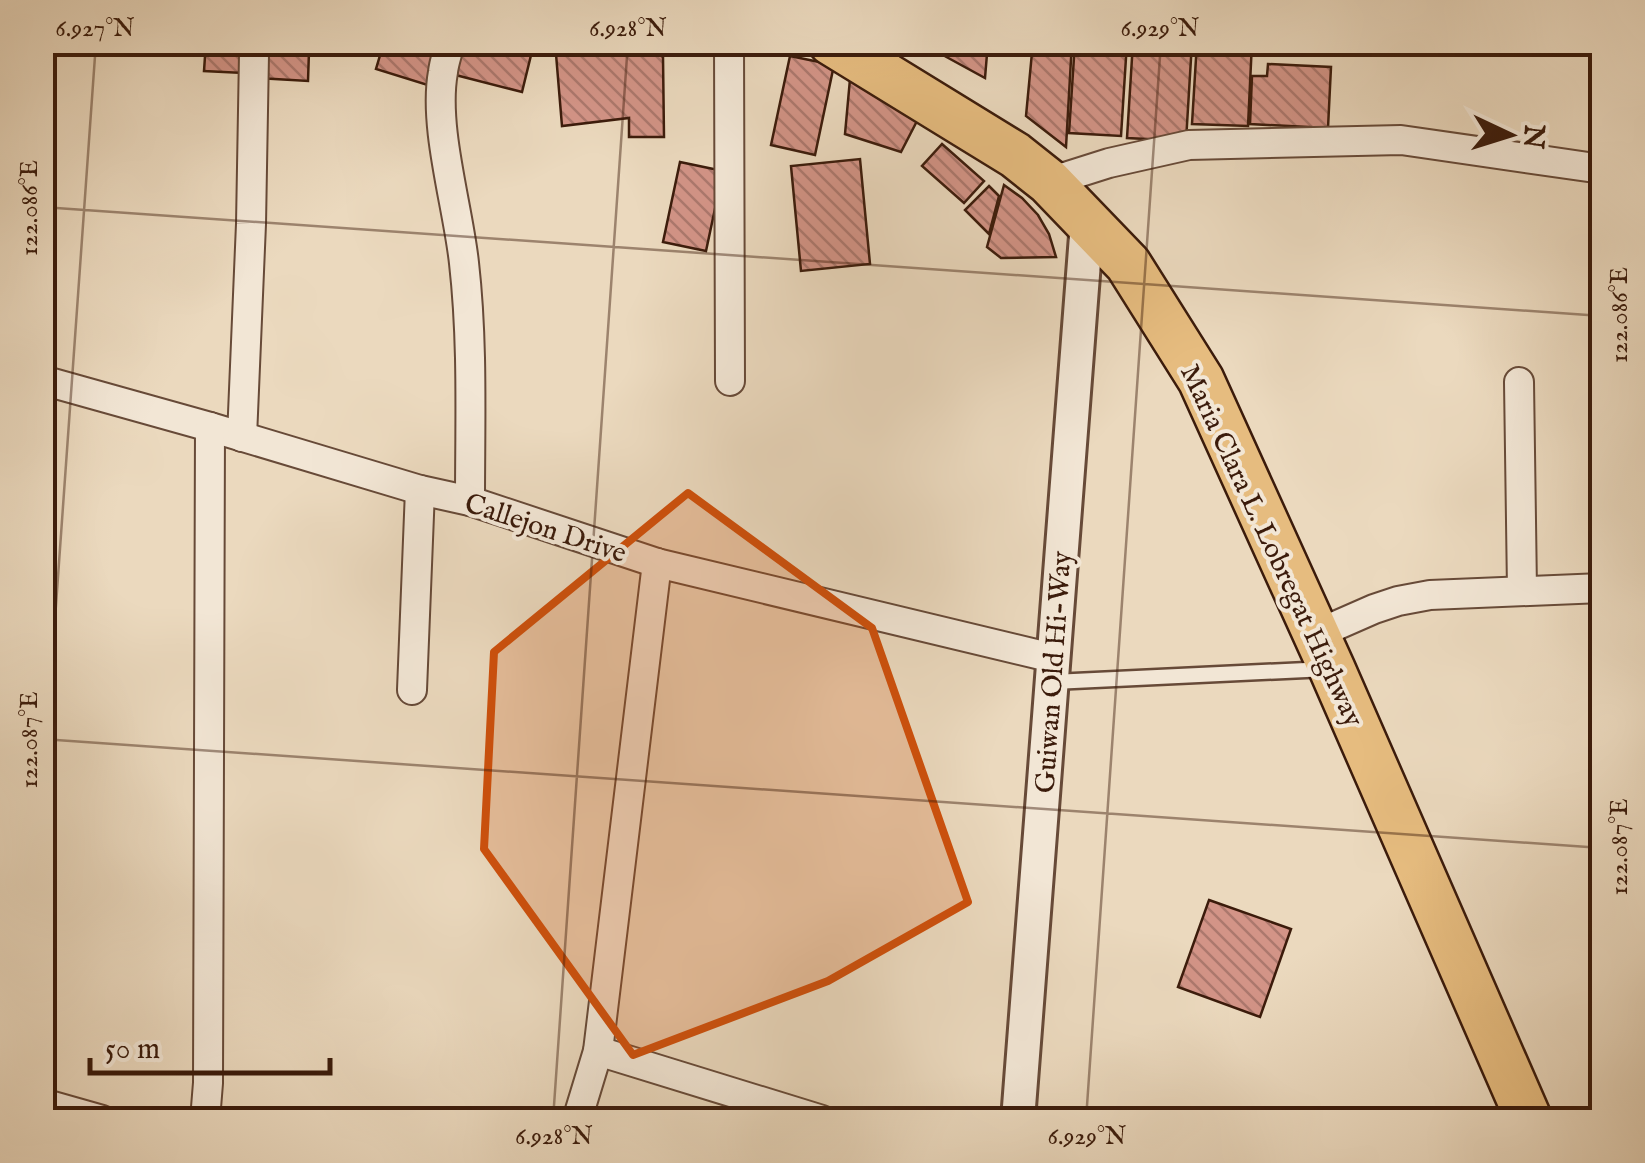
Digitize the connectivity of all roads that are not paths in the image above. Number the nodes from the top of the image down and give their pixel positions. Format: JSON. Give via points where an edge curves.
{"nodes":[{"id":1,"x":450,"y":42,"type":"edge"},
{"id":2,"x":729,"y":42,"type":"edge"},
{"id":3,"x":831,"y":42,"type":"edge"},
{"id":4,"x":254,"y":54,"type":"dead end"},
{"id":5,"x":884,"y":58,"type":"edge"},
{"id":6,"x":1602,"y":169,"type":"edge"},
{"id":7,"x":1049,"y":182,"type":"junction"},
{"id":8,"x":1088,"y":223,"type":"junction"},
{"id":9,"x":42,"y":380,"type":"edge"},
{"id":10,"x":730,"y":381,"type":"dead end"},
{"id":11,"x":1518,"y":382,"type":"dead end"},
{"id":12,"x":210,"y":426,"type":"junction"},
{"id":13,"x":242,"y":437,"type":"junction"},
{"id":14,"x":420,"y":490,"type":"junction"},
{"id":15,"x":470,"y":501,"type":"junction"},
{"id":16,"x":657,"y":563,"type":"junction"},
{"id":17,"x":1602,"y":588,"type":"edge"},
{"id":18,"x":1522,"y":590,"type":"junction"},
{"id":19,"x":1324,"y":652,"type":"junction"},
{"id":20,"x":1052,"y":670,"type":"junction"},
{"id":21,"x":412,"y":690,"type":"dead end"},
{"id":22,"x":598,"y":1050,"type":"junction"},
{"id":23,"x":42,"y":1103,"type":"edge"},
{"id":24,"x":784,"y":1115,"type":"edge"},
{"id":25,"x":102,"y":1120,"type":"edge"},
{"id":26,"x":205,"y":1120,"type":"edge"},
{"id":27,"x":577,"y":1120,"type":"edge"},
{"id":28,"x":822,"y":1120,"type":"edge"},
{"id":29,"x":1018,"y":1120,"type":"edge"},
{"id":30,"x":1529,"y":1120,"type":"edge"}],
"edges":[{"from":1,"to":15,"type":"street","via":[[442,106],[471,358]]},
{"from":2,"to":10,"type":"street"},
{"from":3,"to":5,"type":"highway","name":"Maria Clara L. Lobregat Highway"},
{"from":4,"to":13,"type":"street"},
{"from":5,"to":7,"type":"highway","name":"Maria Clara L. Lobregat Highway"},
{"from":6,"to":7,"type":"street","via":[[1401,140],[1189,145]]},
{"from":7,"to":8,"type":"highway","name":"Maria Clara L. Lobregat Highway"},
{"from":8,"to":19,"type":"highway","name":"Maria Clara L. Lobregat Highway","via":[[1128,264],[1200,380]]},
{"from":8,"to":20,"type":"street","name":"Guiwan Old Hi-Way"},
{"from":9,"to":12,"type":"street","name":"Callejon Drive"},
{"from":11,"to":18,"type":"street"},
{"from":12,"to":13,"type":"street","name":"Callejon Drive"},
{"from":12,"to":26,"type":"street"},
{"from":13,"to":14,"type":"street","name":"Callejon Drive"},
{"from":14,"to":15,"type":"street","name":"Callejon Drive"},
{"from":14,"to":21,"type":"street"},
{"from":15,"to":16,"type":"street","name":"Callejon Drive"},
{"from":16,"to":20,"type":"street","name":"Callejon Drive"},
{"from":16,"to":22,"type":"street"},
{"from":17,"to":18,"type":"street"},
{"from":18,"to":19,"type":"street","via":[[1398,601]]},
{"from":19,"to":20,"type":"lane"},
{"from":19,"to":30,"type":"highway","name":"Maria Clara L. Lobregat Highway"},
{"from":20,"to":29,"type":"street","name":"Guiwan Old Hi-Way"},
{"from":22,"to":24,"type":"street"},
{"from":22,"to":27,"type":"street"},
{"from":23,"to":25,"type":"street"},
{"from":24,"to":28,"type":"street"}]}
